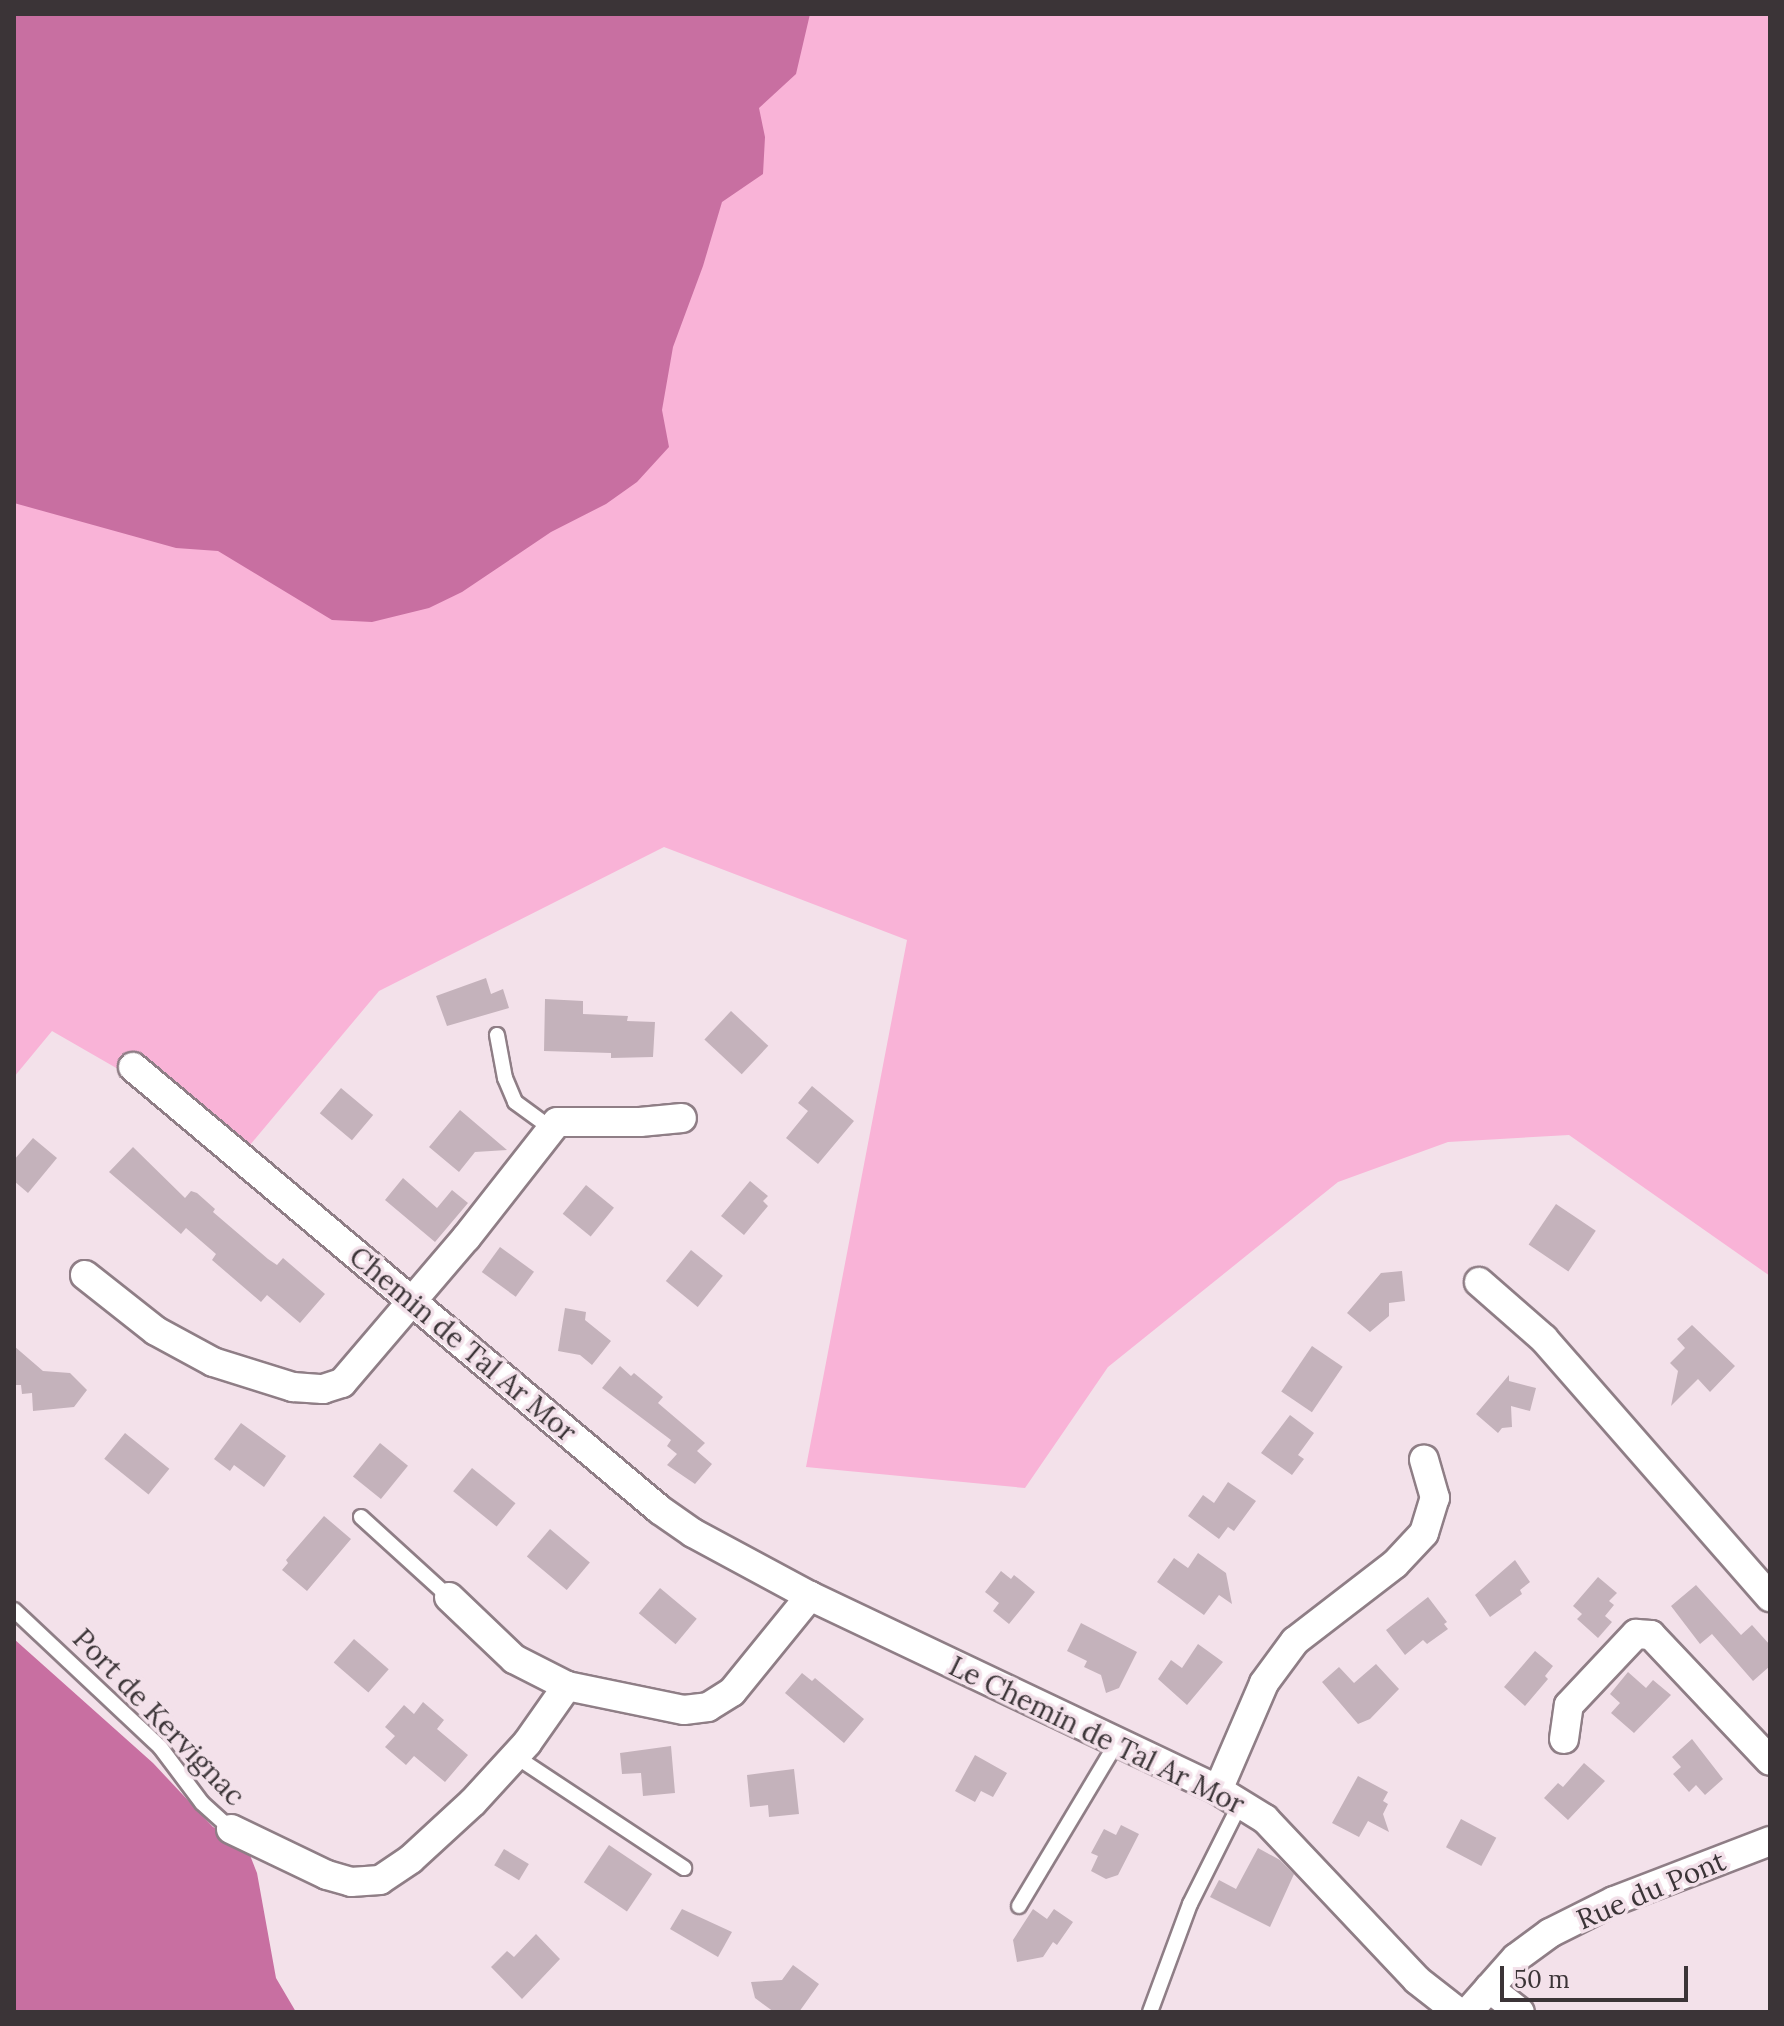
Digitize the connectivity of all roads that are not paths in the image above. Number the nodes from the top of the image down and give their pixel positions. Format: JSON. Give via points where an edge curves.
{"nodes":[{"id":1,"x":497,"y":1035,"type":"dead end"},
{"id":2,"x":133,"y":1067,"type":"dead end"},
{"id":3,"x":682,"y":1118,"type":"dead end"},
{"id":4,"x":552,"y":1129,"type":"junction"},
{"id":5,"x":85,"y":1275,"type":"dead end"},
{"id":6,"x":1479,"y":1282,"type":"dead end"},
{"id":7,"x":411,"y":1303,"type":"junction"},
{"id":8,"x":1424,"y":1460,"type":"dead end"},
{"id":9,"x":361,"y":1517,"type":"dead end"},
{"id":10,"x":810,"y":1596,"type":"junction"},
{"id":11,"x":449,"y":1597,"type":"joint"},
{"id":12,"x":1770,"y":1597,"type":"edge"},
{"id":13,"x":14,"y":1610,"type":"edge"},
{"id":14,"x":567,"y":1686,"type":"junction"},
{"id":15,"x":1564,"y":1739,"type":"dead end"},
{"id":16,"x":1117,"y":1742,"type":"junction"},
{"id":17,"x":515,"y":1756,"type":"junction"},
{"id":18,"x":1770,"y":1761,"type":"edge"},
{"id":19,"x":1229,"y":1797,"type":"junction"},
{"id":20,"x":231,"y":1829,"type":"joint"},
{"id":21,"x":1770,"y":1841,"type":"edge"},
{"id":22,"x":684,"y":1868,"type":"dead end"},
{"id":23,"x":1019,"y":1906,"type":"dead end"},
{"id":24,"x":1489,"y":1988,"type":"junction"},
{"id":25,"x":1150,"y":2012,"type":"edge"},
{"id":26,"x":1458,"y":2012,"type":"edge"},
{"id":27,"x":1468,"y":2012,"type":"edge"},
{"id":28,"x":1520,"y":2012,"type":"edge"}],
"edges":[{"from":1,"to":4,"type":"lane","via":[[515,1102]]},
{"from":2,"to":7,"type":"street","name":"Chemin de Tal Ar Mor"},
{"from":3,"to":4,"type":"street","via":[[557,1122]]},
{"from":4,"to":7,"type":"street"},
{"from":5,"to":7,"type":"street","via":[[156,1331],[213,1362],[309,1389],[342,1383]]},
{"from":6,"to":12,"type":"street","via":[[1544,1339]]},
{"from":7,"to":10,"type":"street","name":"Chemin de Tal Ar Mor","via":[[660,1510]]},
{"from":8,"to":19,"type":"street","via":[[1435,1498],[1424,1533],[1395,1564],[1295,1641],[1264,1683]]},
{"from":9,"to":11,"type":"lane"},
{"from":10,"to":14,"type":"street","via":[[732,1692],[708,1707],[684,1710]]},
{"from":10,"to":16,"type":"street","name":"Le Chemin de Tal Ar Mor"},
{"from":11,"to":14,"type":"street","via":[[514,1659]]},
{"from":13,"to":20,"type":"lane","name":"Port de Kervignac","via":[[160,1747],[202,1803]]},
{"from":14,"to":17,"type":"street"},
{"from":15,"to":18,"type":"street","via":[[1569,1705],[1636,1634],[1651,1635]]},
{"from":16,"to":19,"type":"street","name":"Le Chemin de Tal Ar Mor"},
{"from":16,"to":23,"type":"lane"},
{"from":17,"to":20,"type":"street","via":[[411,1859],[380,1880],[351,1882],[327,1875]]},
{"from":17,"to":22,"type":"lane"},
{"from":19,"to":25,"type":"lane"},
{"from":19,"to":26,"type":"street","name":"Le Chemin de Tal Ar Mor","via":[[1265,1819],[1417,1980]]},
{"from":21,"to":24,"type":"street","name":"Rue du Pont","via":[[1614,1901],[1550,1933],[1516,1958]]},
{"from":24,"to":27,"type":"street","name":"Rue du Pont"},
{"from":24,"to":28,"type":"street"}]}
